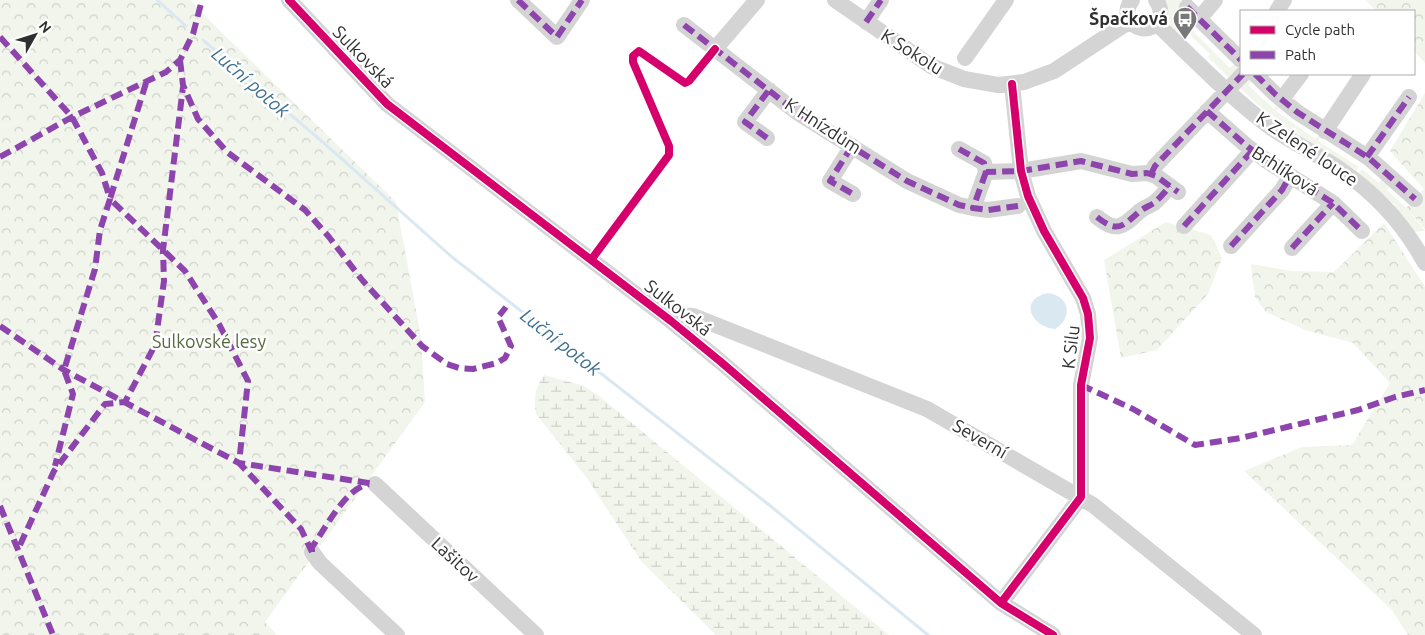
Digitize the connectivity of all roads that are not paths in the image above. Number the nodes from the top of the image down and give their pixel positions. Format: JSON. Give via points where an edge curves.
{"nodes":[{"id":1,"x":289,"y":0,"type":"edge"},
{"id":2,"x":518,"y":0,"type":"edge"},
{"id":3,"x":582,"y":0,"type":"edge"},
{"id":4,"x":757,"y":0,"type":"edge"},
{"id":5,"x":835,"y":0,"type":"edge"},
{"id":6,"x":881,"y":0,"type":"edge"},
{"id":7,"x":1006,"y":0,"type":"edge"},
{"id":8,"x":1156,"y":0,"type":"edge"},
{"id":9,"x":1215,"y":0,"type":"edge"},
{"id":10,"x":1130,"y":1,"type":"edge"},
{"id":11,"x":1187,"y":7,"type":"dead end"},
{"id":12,"x":1199,"y":19,"type":"junction"},
{"id":13,"x":866,"y":22,"type":"junction"},
{"id":14,"x":1130,"y":22,"type":"junction"},
{"id":15,"x":1156,"y":24,"type":"junction"},
{"id":16,"x":684,"y":25,"type":"dead end"},
{"id":17,"x":715,"y":49,"type":"junction"},
{"id":18,"x":965,"y":58,"type":"dead end"},
{"id":19,"x":1240,"y":59,"type":"edge"},
{"id":20,"x":1242,"y":75,"type":"edge"},
{"id":21,"x":1256,"y":75,"type":"edge"},
{"id":22,"x":1300,"y":75,"type":"edge"},
{"id":23,"x":1362,"y":75,"type":"edge"},
{"id":24,"x":1012,"y":84,"type":"junction"},
{"id":25,"x":1227,"y":89,"type":"junction"},
{"id":26,"x":769,"y":90,"type":"junction"},
{"id":27,"x":1409,"y":97,"type":"dead end"},
{"id":28,"x":1282,"y":99,"type":"junction"},
{"id":29,"x":1207,"y":111,"type":"junction"},
{"id":30,"x":1325,"y":131,"type":"junction"},
{"id":31,"x":767,"y":138,"type":"dead end"},
{"id":32,"x":852,"y":146,"type":"junction"},
{"id":33,"x":959,"y":149,"type":"dead end"},
{"id":34,"x":1252,"y":151,"type":"junction"},
{"id":35,"x":1367,"y":157,"type":"junction"},
{"id":36,"x":1021,"y":171,"type":"junction"},
{"id":37,"x":986,"y":172,"type":"junction"},
{"id":38,"x":1151,"y":174,"type":"junction"},
{"id":39,"x":1290,"y":176,"type":"junction"},
{"id":40,"x":853,"y":194,"type":"dead end"},
{"id":41,"x":1415,"y":199,"type":"dead end"},
{"id":42,"x":1333,"y":203,"type":"junction"},
{"id":43,"x":1018,"y":206,"type":"dead end"},
{"id":44,"x":973,"y":208,"type":"junction"},
{"id":45,"x":1097,"y":217,"type":"dead end"},
{"id":46,"x":1184,"y":226,"type":"dead end"},
{"id":47,"x":1362,"y":231,"type":"dead end"},
{"id":48,"x":1231,"y":246,"type":"dead end"},
{"id":49,"x":1292,"y":248,"type":"dead end"},
{"id":50,"x":1425,"y":262,"type":"edge"},
{"id":51,"x":671,"y":321,"type":"junction"},
{"id":52,"x":375,"y":484,"type":"dead end"},
{"id":53,"x":1081,"y":497,"type":"junction"},
{"id":54,"x":312,"y":552,"type":"dead end"},
{"id":55,"x":1002,"y":603,"type":"junction"},
{"id":56,"x":397,"y":635,"type":"edge"},
{"id":57,"x":536,"y":635,"type":"edge"},
{"id":58,"x":1053,"y":635,"type":"edge"},
{"id":59,"x":1254,"y":635,"type":"edge"}],
"edges":[{"from":1,"to":51,"type":"street","name":"Sulkovská","via":[[387,104]]},
{"from":2,"to":3,"type":"street","via":[[557,37]]},
{"from":4,"to":17,"type":"street"},
{"from":5,"to":13,"type":"street","name":"K Sokolu"},
{"from":6,"to":13,"type":"street"},
{"from":7,"to":18,"type":"street"},
{"from":8,"to":15,"type":"street","via":[[1161,11]]},
{"from":9,"to":12,"type":"street"},
{"from":10,"to":14,"type":"street","via":[[1127,10]]},
{"from":11,"to":12,"type":"street"},
{"from":12,"to":19,"type":"street"},
{"from":13,"to":24,"type":"street","name":"K Sokolu","via":[[947,74],[998,85]]},
{"from":14,"to":15,"type":"street","via":[[1145,29]]},
{"from":14,"to":24,"type":"street","name":"K Sokolu","via":[[1054,71],[1040,78]]},
{"from":15,"to":25,"type":"street","name":"K Zelené louce"},
{"from":16,"to":17,"type":"street","name":"K Hnízdům"},
{"from":17,"to":26,"type":"street","name":"K Hnízdům"},
{"from":20,"to":25,"type":"street"},
{"from":21,"to":28,"type":"street"},
{"from":22,"to":28,"type":"street"},
{"from":23,"to":30,"type":"street"},
{"from":24,"to":36,"type":"street","name":"K Silu"},
{"from":25,"to":29,"type":"street"},
{"from":25,"to":50,"type":"street","name":"K Zelené louce","via":[[1279,134],[1339,169],[1371,194],[1401,226]]},
{"from":26,"to":31,"type":"street","via":[[745,122]]},
{"from":26,"to":32,"type":"street","name":"K Hnízdům","via":[[798,113]]},
{"from":27,"to":35,"type":"street"},
{"from":28,"to":30,"type":"street"},
{"from":29,"to":34,"type":"street","name":"Brhlíková"},
{"from":29,"to":38,"type":"street"},
{"from":30,"to":35,"type":"street"},
{"from":32,"to":40,"type":"street","via":[[830,181]]},
{"from":32,"to":44,"type":"street","name":"K Hnízdům","via":[[907,180]]},
{"from":33,"to":37,"type":"street","via":[[984,163]]},
{"from":34,"to":39,"type":"street","name":"Brhlíková"},
{"from":34,"to":46,"type":"street"},
{"from":35,"to":41,"type":"street"},
{"from":36,"to":37,"type":"street"},
{"from":36,"to":38,"type":"street","via":[[1081,161],[1132,174]]},
{"from":36,"to":53,"type":"street","name":"K Silu","via":[[1044,231],[1080,291],[1088,314],[1090,338],[1081,385]]},
{"from":37,"to":44,"type":"street"},
{"from":38,"to":45,"type":"street","via":[[1174,189],[1140,211],[1127,224],[1108,225]]},
{"from":39,"to":42,"type":"street","name":"Brhlíková"},
{"from":39,"to":48,"type":"street","via":[[1282,190]]},
{"from":42,"to":47,"type":"street","name":"Brhlíková"},
{"from":42,"to":49,"type":"street"},
{"from":43,"to":44,"type":"street","name":"K Hnízdům","via":[[988,210]]},
{"from":51,"to":53,"type":"street","name":"Severní","via":[[678,316],[693,316],[927,409]]},
{"from":51,"to":55,"type":"street","name":"Sulkovská"},
{"from":52,"to":57,"type":"street","name":"Lašitov"},
{"from":53,"to":55,"type":"street"},
{"from":53,"to":59,"type":"street","name":"Severní"},
{"from":54,"to":56,"type":"street"},
{"from":55,"to":58,"type":"street","name":"Sulkovská"}]}
